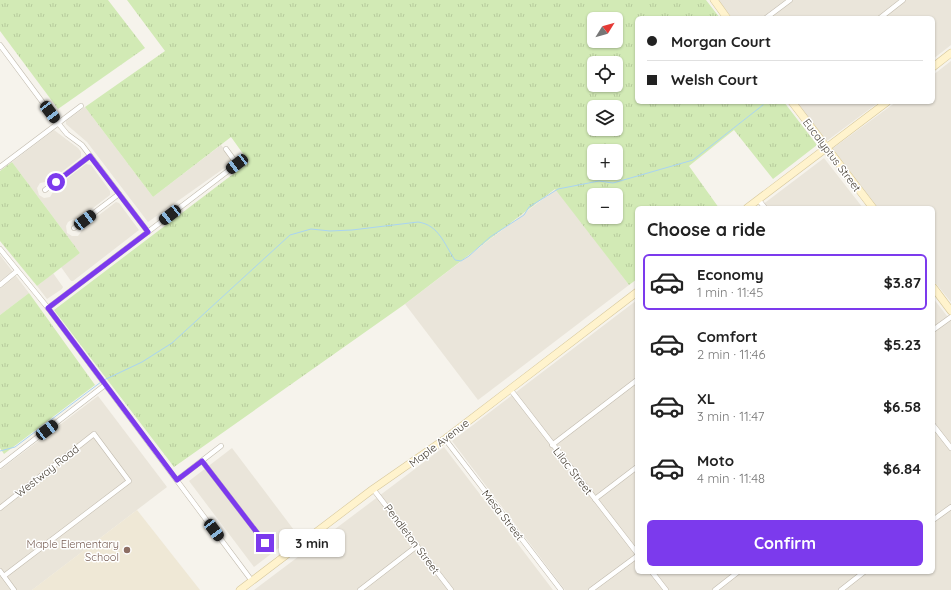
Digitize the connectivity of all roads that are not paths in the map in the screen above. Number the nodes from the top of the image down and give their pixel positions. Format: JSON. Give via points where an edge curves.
{"nodes":[{"id":1,"x":714,"y":0,"type":"edge"},
{"id":2,"x":790,"y":0,"type":"edge"},
{"id":3,"x":903,"y":0,"type":"edge"},
{"id":4,"x":726,"y":16,"type":"edge"},
{"id":5,"x":769,"y":16,"type":"edge"},
{"id":6,"x":883,"y":16,"type":"edge"},
{"id":7,"x":0,"y":45,"type":"edge"},
{"id":8,"x":951,"y":53,"type":"edge"},
{"id":9,"x":935,"y":65,"type":"edge"},
{"id":10,"x":794,"y":104,"type":"edge"},
{"id":11,"x":884,"y":104,"type":"edge"},
{"id":12,"x":81,"y":106,"type":"dead end"},
{"id":13,"x":58,"y":123,"type":"junction"},
{"id":14,"x":827,"y":148,"type":"junction"},
{"id":15,"x":226,"y":149,"type":"dead end"},
{"id":16,"x":90,"y":156,"type":"junction"},
{"id":17,"x":0,"y":167,"type":"edge"},
{"id":18,"x":45,"y":190,"type":"dead end"},
{"id":19,"x":119,"y":194,"type":"junction"},
{"id":20,"x":758,"y":199,"type":"junction"},
{"id":21,"x":749,"y":206,"type":"edge"},
{"id":22,"x":763,"y":206,"type":"edge"},
{"id":23,"x":871,"y":206,"type":"edge"},
{"id":24,"x":74,"y":228,"type":"dead end"},
{"id":25,"x":148,"y":232,"type":"junction"},
{"id":26,"x":0,"y":249,"type":"edge"},
{"id":27,"x":18,"y":271,"type":"junction"},
{"id":28,"x":0,"y":285,"type":"edge"},
{"id":29,"x":935,"y":290,"type":"edge"},
{"id":30,"x":635,"y":294,"type":"edge"},
{"id":31,"x":48,"y":308,"type":"junction"},
{"id":32,"x":951,"y":311,"type":"edge"},
{"id":33,"x":951,"y":317,"type":"edge"},
{"id":34,"x":935,"y":329,"type":"edge"},
{"id":35,"x":635,"y":382,"type":"edge"},
{"id":36,"x":105,"y":385,"type":"junction"},
{"id":37,"x":510,"y":389,"type":"junction"},
{"id":38,"x":935,"y":428,"type":"edge"},
{"id":39,"x":445,"y":440,"type":"junction"},
{"id":40,"x":552,"y":445,"type":"junction"},
{"id":41,"x":221,"y":446,"type":"dead end"},
{"id":42,"x":951,"y":448,"type":"edge"},
{"id":43,"x":202,"y":461,"type":"junction"},
{"id":44,"x":0,"y":466,"type":"edge"},
{"id":45,"x":635,"y":469,"type":"edge"},
{"id":46,"x":177,"y":480,"type":"junction"},
{"id":47,"x":373,"y":489,"type":"junction"},
{"id":48,"x":595,"y":499,"type":"junction"},
{"id":49,"x":951,"y":506,"type":"edge"},
{"id":50,"x":0,"y":508,"type":"edge"},
{"id":51,"x":935,"y":518,"type":"edge"},
{"id":52,"x":265,"y":543,"type":"dead end"},
{"id":53,"x":417,"y":546,"type":"junction"},
{"id":54,"x":635,"y":551,"type":"edge"},
{"id":55,"x":635,"y":556,"type":"edge"},
{"id":56,"x":0,"y":571,"type":"edge"},
{"id":57,"x":654,"y":574,"type":"edge"},
{"id":58,"x":735,"y":574,"type":"edge"},
{"id":59,"x":861,"y":574,"type":"edge"},
{"id":60,"x":4,"y":576,"type":"junction"},
{"id":61,"x":252,"y":581,"type":"junction"},
{"id":62,"x":14,"y":590,"type":"edge"},
{"id":63,"x":240,"y":590,"type":"edge"},
{"id":64,"x":360,"y":590,"type":"edge"},
{"id":65,"x":451,"y":590,"type":"edge"},
{"id":66,"x":561,"y":590,"type":"edge"},
{"id":67,"x":591,"y":590,"type":"edge"},
{"id":68,"x":666,"y":590,"type":"edge"},
{"id":69,"x":715,"y":590,"type":"edge"},
{"id":70,"x":841,"y":590,"type":"edge"}],
"edges":[{"from":1,"to":4,"type":"street"},
{"from":2,"to":5,"type":"street"},
{"from":3,"to":6,"type":"street"},
{"from":7,"to":13,"type":"street"},
{"from":8,"to":9,"type":"street"},
{"from":10,"to":14,"type":"street","name":"Eucalyptus Street"},
{"from":11,"to":14,"type":"street"},
{"from":12,"to":13,"type":"street"},
{"from":13,"to":16,"type":"street"},
{"from":13,"to":17,"type":"street"},
{"from":14,"to":20,"type":"street"},
{"from":14,"to":23,"type":"street","name":"Eucalyptus Street"},
{"from":15,"to":25,"type":"street","via":[[237,164]]},
{"from":16,"to":18,"type":"street"},
{"from":16,"to":19,"type":"street"},
{"from":19,"to":24,"type":"street"},
{"from":19,"to":25,"type":"street"},
{"from":20,"to":21,"type":"street"},
{"from":20,"to":22,"type":"street"},
{"from":25,"to":31,"type":"street"},
{"from":26,"to":27,"type":"street"},
{"from":27,"to":28,"type":"street"},
{"from":27,"to":31,"type":"street"},
{"from":29,"to":32,"type":"street"},
{"from":30,"to":37,"type":"street","name":"Maple Avenue"},
{"from":31,"to":36,"type":"street"},
{"from":33,"to":34,"type":"street"},
{"from":35,"to":40,"type":"street"},
{"from":36,"to":44,"type":"street"},
{"from":36,"to":46,"type":"street"},
{"from":37,"to":39,"type":"street","name":"Maple Avenue"},
{"from":37,"to":40,"type":"street","name":"Lilac Street"},
{"from":38,"to":42,"type":"street"},
{"from":39,"to":47,"type":"street","name":"Maple Avenue"},
{"from":39,"to":66,"type":"street","name":"Mesa Street"},
{"from":40,"to":48,"type":"street","name":"Lilac Street"},
{"from":41,"to":43,"type":"street"},
{"from":43,"to":46,"type":"street"},
{"from":43,"to":52,"type":"street"},
{"from":45,"to":48,"type":"street"},
{"from":46,"to":61,"type":"street"},
{"from":47,"to":53,"type":"street","name":"Pendleton Street"},
{"from":47,"to":61,"type":"street","name":"Maple Avenue"},
{"from":48,"to":54,"type":"street","name":"Lilac Street"},
{"from":49,"to":51,"type":"street"},
{"from":50,"to":60,"type":"street","name":"Westway Road","via":[[94,434],[129,481]]},
{"from":53,"to":64,"type":"street"},
{"from":53,"to":65,"type":"street","name":"Pendleton Street"},
{"from":55,"to":67,"type":"street"},
{"from":56,"to":60,"type":"street"},
{"from":57,"to":68,"type":"street"},
{"from":58,"to":69,"type":"street"},
{"from":59,"to":70,"type":"street"},
{"from":60,"to":62,"type":"street"},
{"from":61,"to":63,"type":"street","name":"Maple Avenue"}]}
